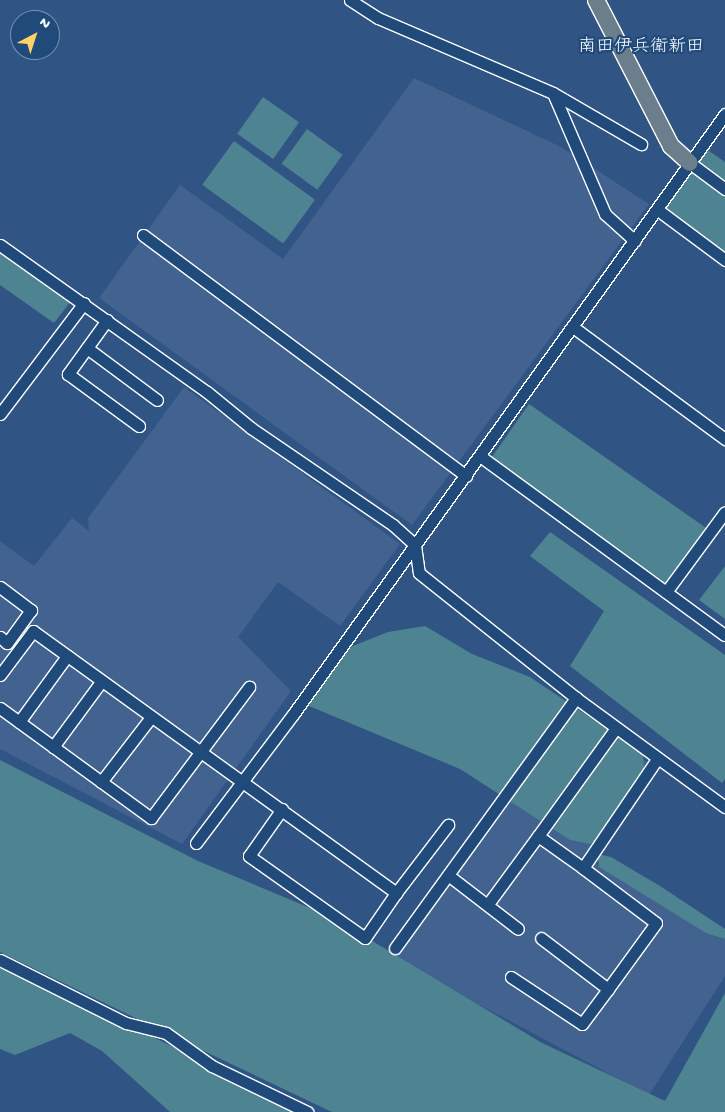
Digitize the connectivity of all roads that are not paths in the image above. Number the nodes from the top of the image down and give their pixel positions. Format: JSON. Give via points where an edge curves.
{"nodes":[{"id":1,"x":350,"y":0,"type":"edge"},
{"id":2,"x":596,"y":0,"type":"edge"},
{"id":3,"x":553,"y":93,"type":"junction"},
{"id":4,"x":725,"y":114,"type":"edge"},
{"id":5,"x":641,"y":144,"type":"dead end"},
{"id":6,"x":690,"y":163,"type":"junction"},
{"id":7,"x":725,"y":190,"type":"edge"},
{"id":8,"x":658,"y":210,"type":"junction"},
{"id":9,"x":143,"y":235,"type":"dead end"},
{"id":10,"x":636,"y":241,"type":"junction"},
{"id":11,"x":0,"y":245,"type":"edge"},
{"id":12,"x":725,"y":260,"type":"edge"},
{"id":13,"x":84,"y":303,"type":"junction"},
{"id":14,"x":108,"y":320,"type":"junction"},
{"id":15,"x":573,"y":327,"type":"junction"},
{"id":16,"x":87,"y":348,"type":"junction"},
{"id":17,"x":156,"y":400,"type":"dead end"},
{"id":18,"x":0,"y":414,"type":"edge"},
{"id":19,"x":139,"y":426,"type":"dead end"},
{"id":20,"x":725,"y":439,"type":"edge"},
{"id":21,"x":480,"y":456,"type":"junction"},
{"id":22,"x":466,"y":476,"type":"junction"},
{"id":23,"x":725,"y":512,"type":"edge"},
{"id":24,"x":415,"y":544,"type":"junction"},
{"id":25,"x":0,"y":588,"type":"edge"},
{"id":26,"x":666,"y":592,"type":"junction"},
{"id":27,"x":725,"y":635,"type":"edge"},
{"id":28,"x":0,"y":637,"type":"edge"},
{"id":29,"x":67,"y":656,"type":"junction"},
{"id":30,"x":0,"y":675,"type":"edge"},
{"id":31,"x":101,"y":682,"type":"junction"},
{"id":32,"x":249,"y":687,"type":"dead end"},
{"id":33,"x":576,"y":698,"type":"junction"},
{"id":34,"x":0,"y":708,"type":"edge"},
{"id":35,"x":151,"y":717,"type":"junction"},
{"id":36,"x":19,"y":722,"type":"junction"},
{"id":37,"x":616,"y":728,"type":"junction"},
{"id":38,"x":53,"y":746,"type":"junction"},
{"id":39,"x":202,"y":752,"type":"junction"},
{"id":40,"x":657,"y":759,"type":"junction"},
{"id":41,"x":242,"y":780,"type":"junction"},
{"id":42,"x":101,"y":782,"type":"junction"},
{"id":43,"x":725,"y":807,"type":"edge"},
{"id":44,"x":282,"y":809,"type":"junction"},
{"id":45,"x":448,"y":825,"type":"dead end"},
{"id":46,"x":538,"y":836,"type":"junction"},
{"id":47,"x":196,"y":843,"type":"dead end"},
{"id":48,"x":583,"y":868,"type":"junction"},
{"id":49,"x":448,"y":875,"type":"junction"},
{"id":50,"x":396,"y":893,"type":"junction"},
{"id":51,"x":488,"y":904,"type":"junction"},
{"id":52,"x":518,"y":929,"type":"dead end"},
{"id":53,"x":541,"y":938,"type":"dead end"},
{"id":54,"x":394,"y":948,"type":"dead end"},
{"id":55,"x":0,"y":960,"type":"edge"},
{"id":56,"x":511,"y":977,"type":"dead end"},
{"id":57,"x":608,"y":989,"type":"junction"},
{"id":58,"x":307,"y":1112,"type":"edge"}],
"edges":[{"from":1,"to":3,"type":"street","via":[[378,18]]},
{"from":2,"to":6,"type":"highway","via":[[671,146]]},
{"from":3,"to":5,"type":"street"},
{"from":3,"to":10,"type":"street","via":[[605,214]]},
{"from":4,"to":6,"type":"street"},
{"from":6,"to":7,"type":"street"},
{"from":6,"to":8,"type":"street"},
{"from":8,"to":10,"type":"street"},
{"from":8,"to":12,"type":"street"},
{"from":9,"to":22,"type":"street"},
{"from":10,"to":15,"type":"street"},
{"from":11,"to":13,"type":"street"},
{"from":13,"to":14,"type":"street"},
{"from":13,"to":18,"type":"street"},
{"from":14,"to":16,"type":"street"},
{"from":14,"to":24,"type":"street","via":[[251,428],[393,525]]},
{"from":15,"to":20,"type":"street"},
{"from":15,"to":21,"type":"street"},
{"from":16,"to":17,"type":"street"},
{"from":16,"to":19,"type":"street","via":[[68,374]]},
{"from":21,"to":22,"type":"street"},
{"from":21,"to":26,"type":"street"},
{"from":22,"to":24,"type":"street"},
{"from":23,"to":26,"type":"street"},
{"from":24,"to":33,"type":"street","via":[[419,573]]},
{"from":24,"to":41,"type":"street"},
{"from":25,"to":28,"type":"street","via":[[31,610],[7,643]]},
{"from":26,"to":27,"type":"street"},
{"from":29,"to":30,"type":"street","via":[[33,631]]},
{"from":29,"to":31,"type":"street"},
{"from":29,"to":36,"type":"street"},
{"from":31,"to":35,"type":"street"},
{"from":31,"to":38,"type":"street"},
{"from":32,"to":39,"type":"street"},
{"from":33,"to":37,"type":"street"},
{"from":33,"to":49,"type":"street"},
{"from":34,"to":36,"type":"street"},
{"from":35,"to":39,"type":"street"},
{"from":35,"to":42,"type":"street"},
{"from":36,"to":38,"type":"street"},
{"from":37,"to":40,"type":"street"},
{"from":37,"to":46,"type":"street"},
{"from":38,"to":42,"type":"street"},
{"from":39,"to":41,"type":"street"},
{"from":39,"to":42,"type":"street","via":[[151,818]]},
{"from":40,"to":43,"type":"street"},
{"from":40,"to":48,"type":"street"},
{"from":41,"to":44,"type":"street"},
{"from":41,"to":47,"type":"street"},
{"from":44,"to":50,"type":"street"},
{"from":44,"to":50,"type":"street","via":[[249,856],[365,938]]},
{"from":45,"to":50,"type":"street"},
{"from":46,"to":48,"type":"street"},
{"from":46,"to":51,"type":"street"},
{"from":48,"to":57,"type":"street","via":[[656,923]]},
{"from":49,"to":51,"type":"street"},
{"from":49,"to":54,"type":"street"},
{"from":51,"to":52,"type":"street"},
{"from":53,"to":57,"type":"street"},
{"from":55,"to":58,"type":"street","via":[[126,1023],[166,1033],[212,1066]]},
{"from":56,"to":57,"type":"street","via":[[582,1024]]}]}
